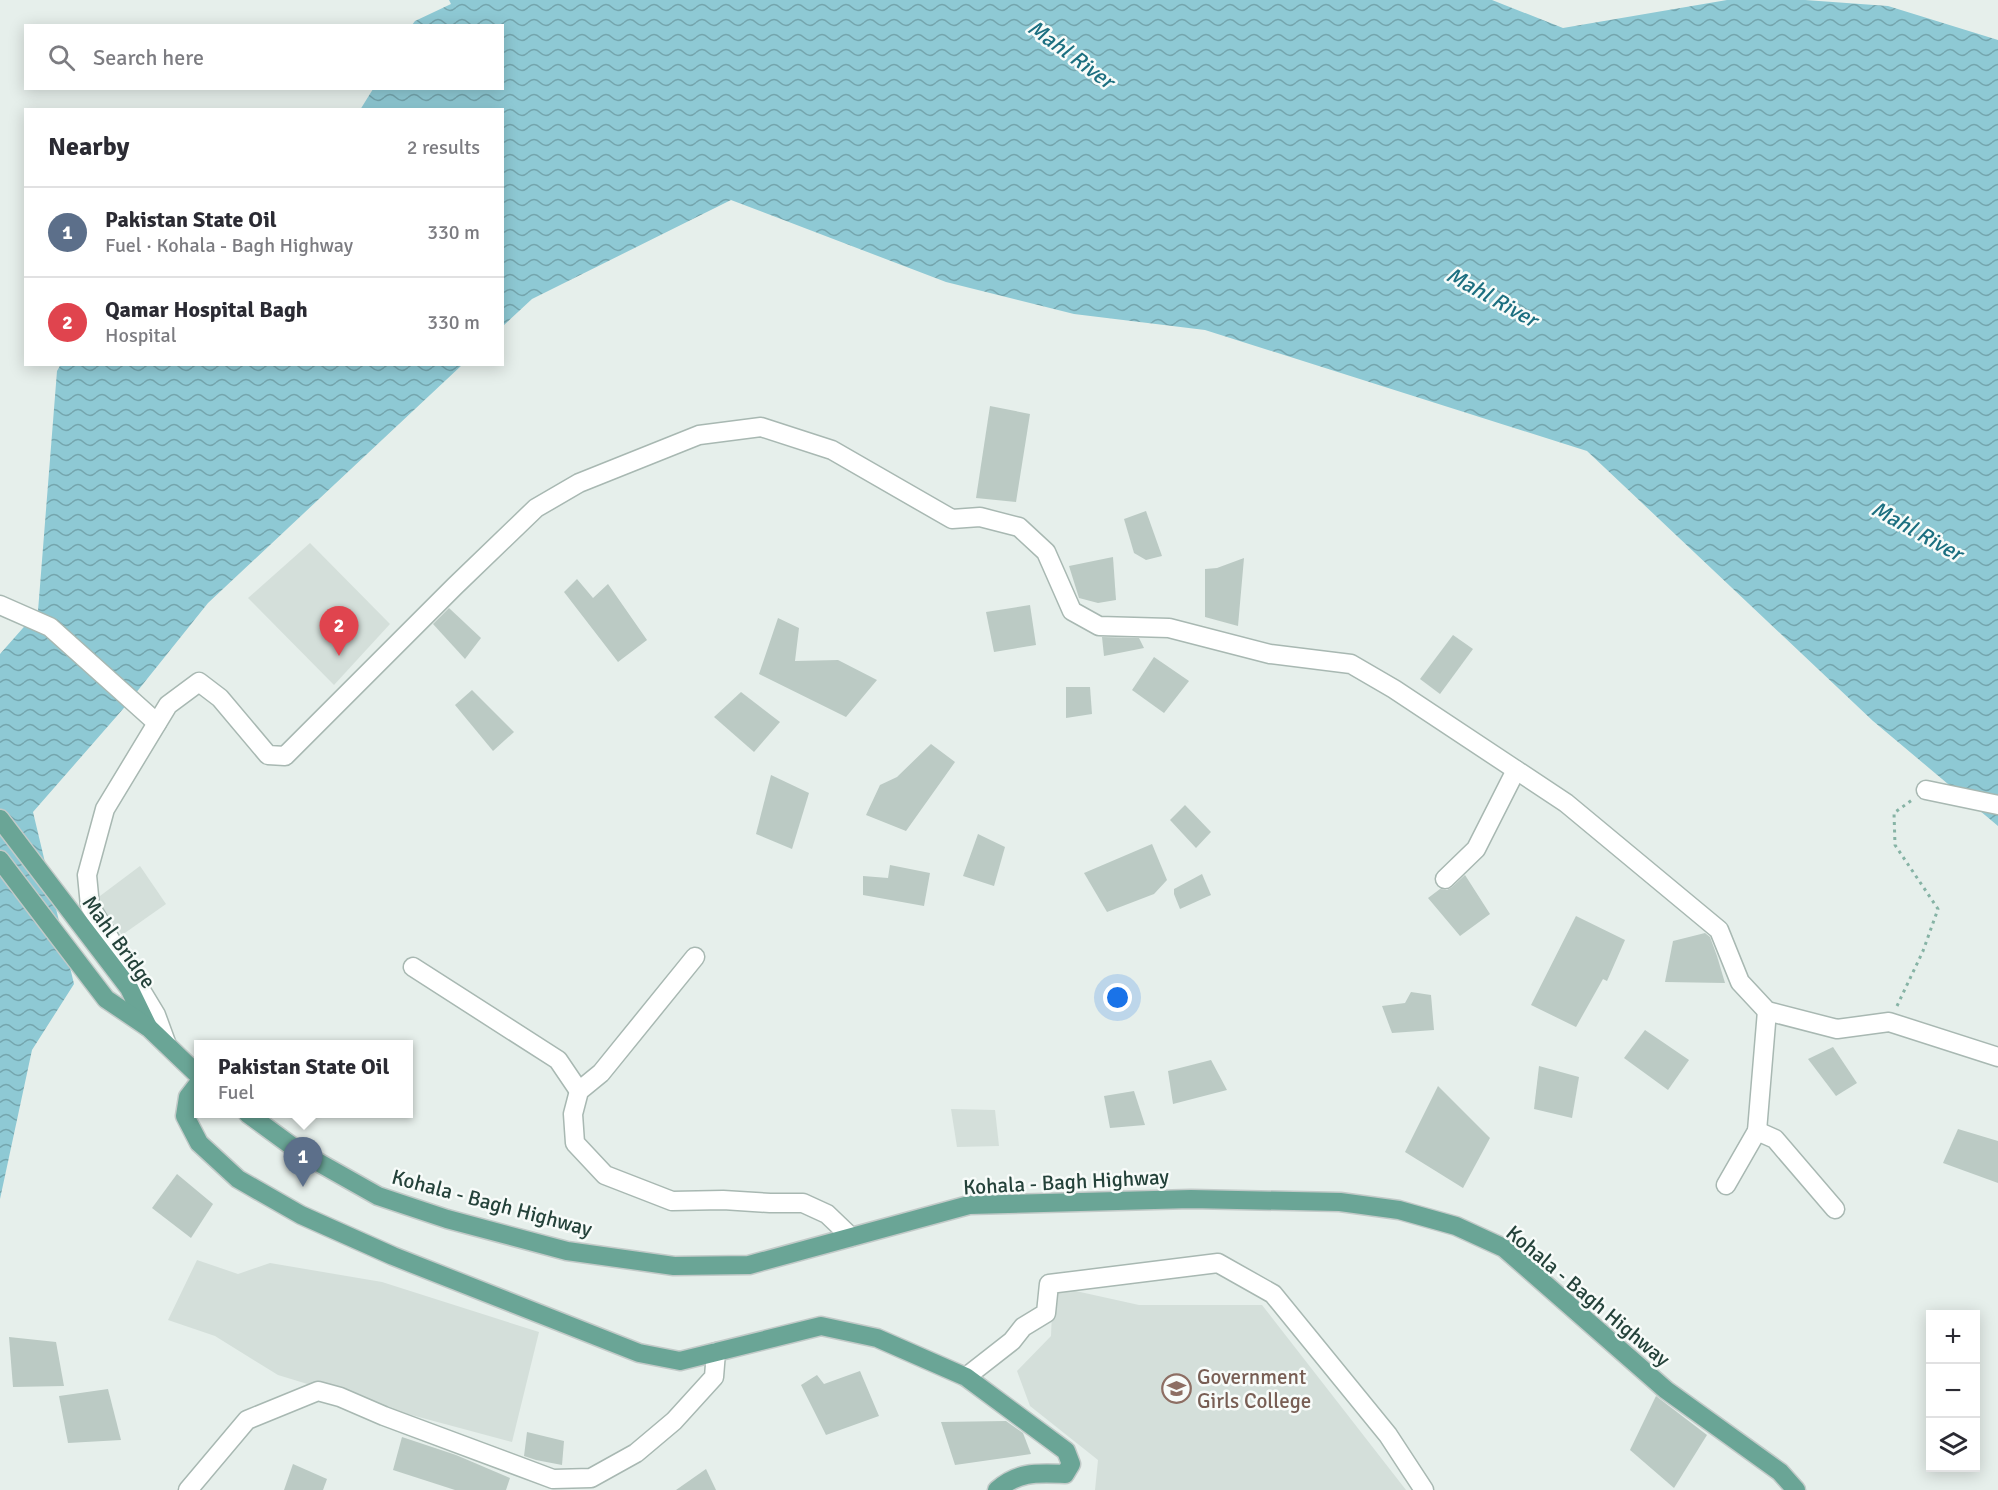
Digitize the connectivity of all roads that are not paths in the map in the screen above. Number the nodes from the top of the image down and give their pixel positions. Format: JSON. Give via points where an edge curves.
{"nodes":[{"id":1,"x":0,"y":605,"type":"edge"},
{"id":2,"x":157,"y":723,"type":"junction"},
{"id":3,"x":1516,"y":770,"type":"junction"},
{"id":4,"x":1926,"y":790,"type":"road end"},
{"id":5,"x":1998,"y":805,"type":"edge"},
{"id":6,"x":0,"y":819,"type":"edge"},
{"id":7,"x":0,"y":860,"type":"edge"},
{"id":8,"x":1445,"y":879,"type":"dead end"},
{"id":9,"x":696,"y":957,"type":"dead end"},
{"id":10,"x":413,"y":967,"type":"dead end"},
{"id":11,"x":1767,"y":1011,"type":"junction"},
{"id":12,"x":148,"y":1028,"type":"junction"},
{"id":13,"x":167,"y":1045,"type":"junction"},
{"id":14,"x":1998,"y":1057,"type":"edge"},
{"id":15,"x":194,"y":1071,"type":"edge"},
{"id":16,"x":194,"y":1089,"type":"edge"},
{"id":17,"x":579,"y":1091,"type":"junction"},
{"id":18,"x":255,"y":1118,"type":"edge"},
{"id":19,"x":1757,"y":1131,"type":"junction"},
{"id":20,"x":1726,"y":1185,"type":"dead end"},
{"id":21,"x":1835,"y":1209,"type":"dead end"},
{"id":22,"x":851,"y":1237,"type":"junction"},
{"id":23,"x":716,"y":1352,"type":"junction"},
{"id":24,"x":966,"y":1377,"type":"junction"},
{"id":25,"x":188,"y":1490,"type":"edge"},
{"id":26,"x":997,"y":1490,"type":"edge"},
{"id":27,"x":1424,"y":1490,"type":"edge"},
{"id":28,"x":1796,"y":1490,"type":"edge"}],
"edges":[{"from":1,"to":2,"type":"street","via":[[50,627]]},
{"from":2,"to":3,"type":"street","via":[[168,705],[199,682],[220,698],[268,755],[285,756],[536,508],[579,483],[699,435],[761,427],[832,450],[952,519],[980,517],[1019,527],[1046,552],[1072,611],[1099,626],[1169,628],[1270,654],[1350,664]]},
{"from":2,"to":13,"type":"street","via":[[105,809],[87,875],[90,906],[156,1015]]},
{"from":3,"to":8,"type":"street","via":[[1476,849]]},
{"from":3,"to":11,"type":"street","via":[[1566,803],[1719,930],[1740,982]]},
{"from":4,"to":5,"type":"street"},
{"from":6,"to":12,"type":"main road","name":"Mahl Bridge","via":[[129,988]]},
{"from":7,"to":12,"type":"main road","name":"Mahl Bridge","via":[[106,999]]},
{"from":9,"to":17,"type":"street","via":[[601,1073]]},
{"from":10,"to":17,"type":"street","via":[[558,1060]]},
{"from":11,"to":14,"type":"street","via":[[1837,1029],[1889,1022]]},
{"from":11,"to":19,"type":"street"},
{"from":12,"to":13,"type":"main road"},
{"from":13,"to":15,"type":"main road"},
{"from":16,"to":23,"type":"main road","via":[[188,1097],[185,1116],[199,1143],[238,1179],[301,1215],[639,1353],[680,1361]]},
{"from":17,"to":22,"type":"street","via":[[573,1114],[575,1143],[605,1175],[672,1201],[802,1203],[827,1214]]},
{"from":18,"to":22,"type":"main road","name":"Kohala - Bagh Highway","via":[[300,1152],[378,1196],[567,1251],[674,1266],[749,1265]]},
{"from":19,"to":20,"type":"street"},
{"from":19,"to":21,"type":"street","via":[[1775,1139]]},
{"from":22,"to":28,"type":"main road","name":"Kohala - Bagh Highway","via":[[969,1205],[1191,1199],[1340,1202],[1399,1210],[1456,1226],[1504,1248],[1666,1390],[1780,1472]]},
{"from":23,"to":24,"type":"main road","via":[[821,1326],[877,1338]]},
{"from":23,"to":25,"type":"street","via":[[714,1377],[674,1421],[636,1452],[591,1478],[554,1479],[318,1391],[247,1420]]},
{"from":24,"to":26,"type":"main road","via":[[1066,1451],[1071,1464],[1065,1474],[1016,1476]]},
{"from":24,"to":27,"type":"street","via":[[1012,1341],[1023,1327],[1046,1313],[1049,1284],[1218,1263],[1273,1294],[1388,1435]]}]}
